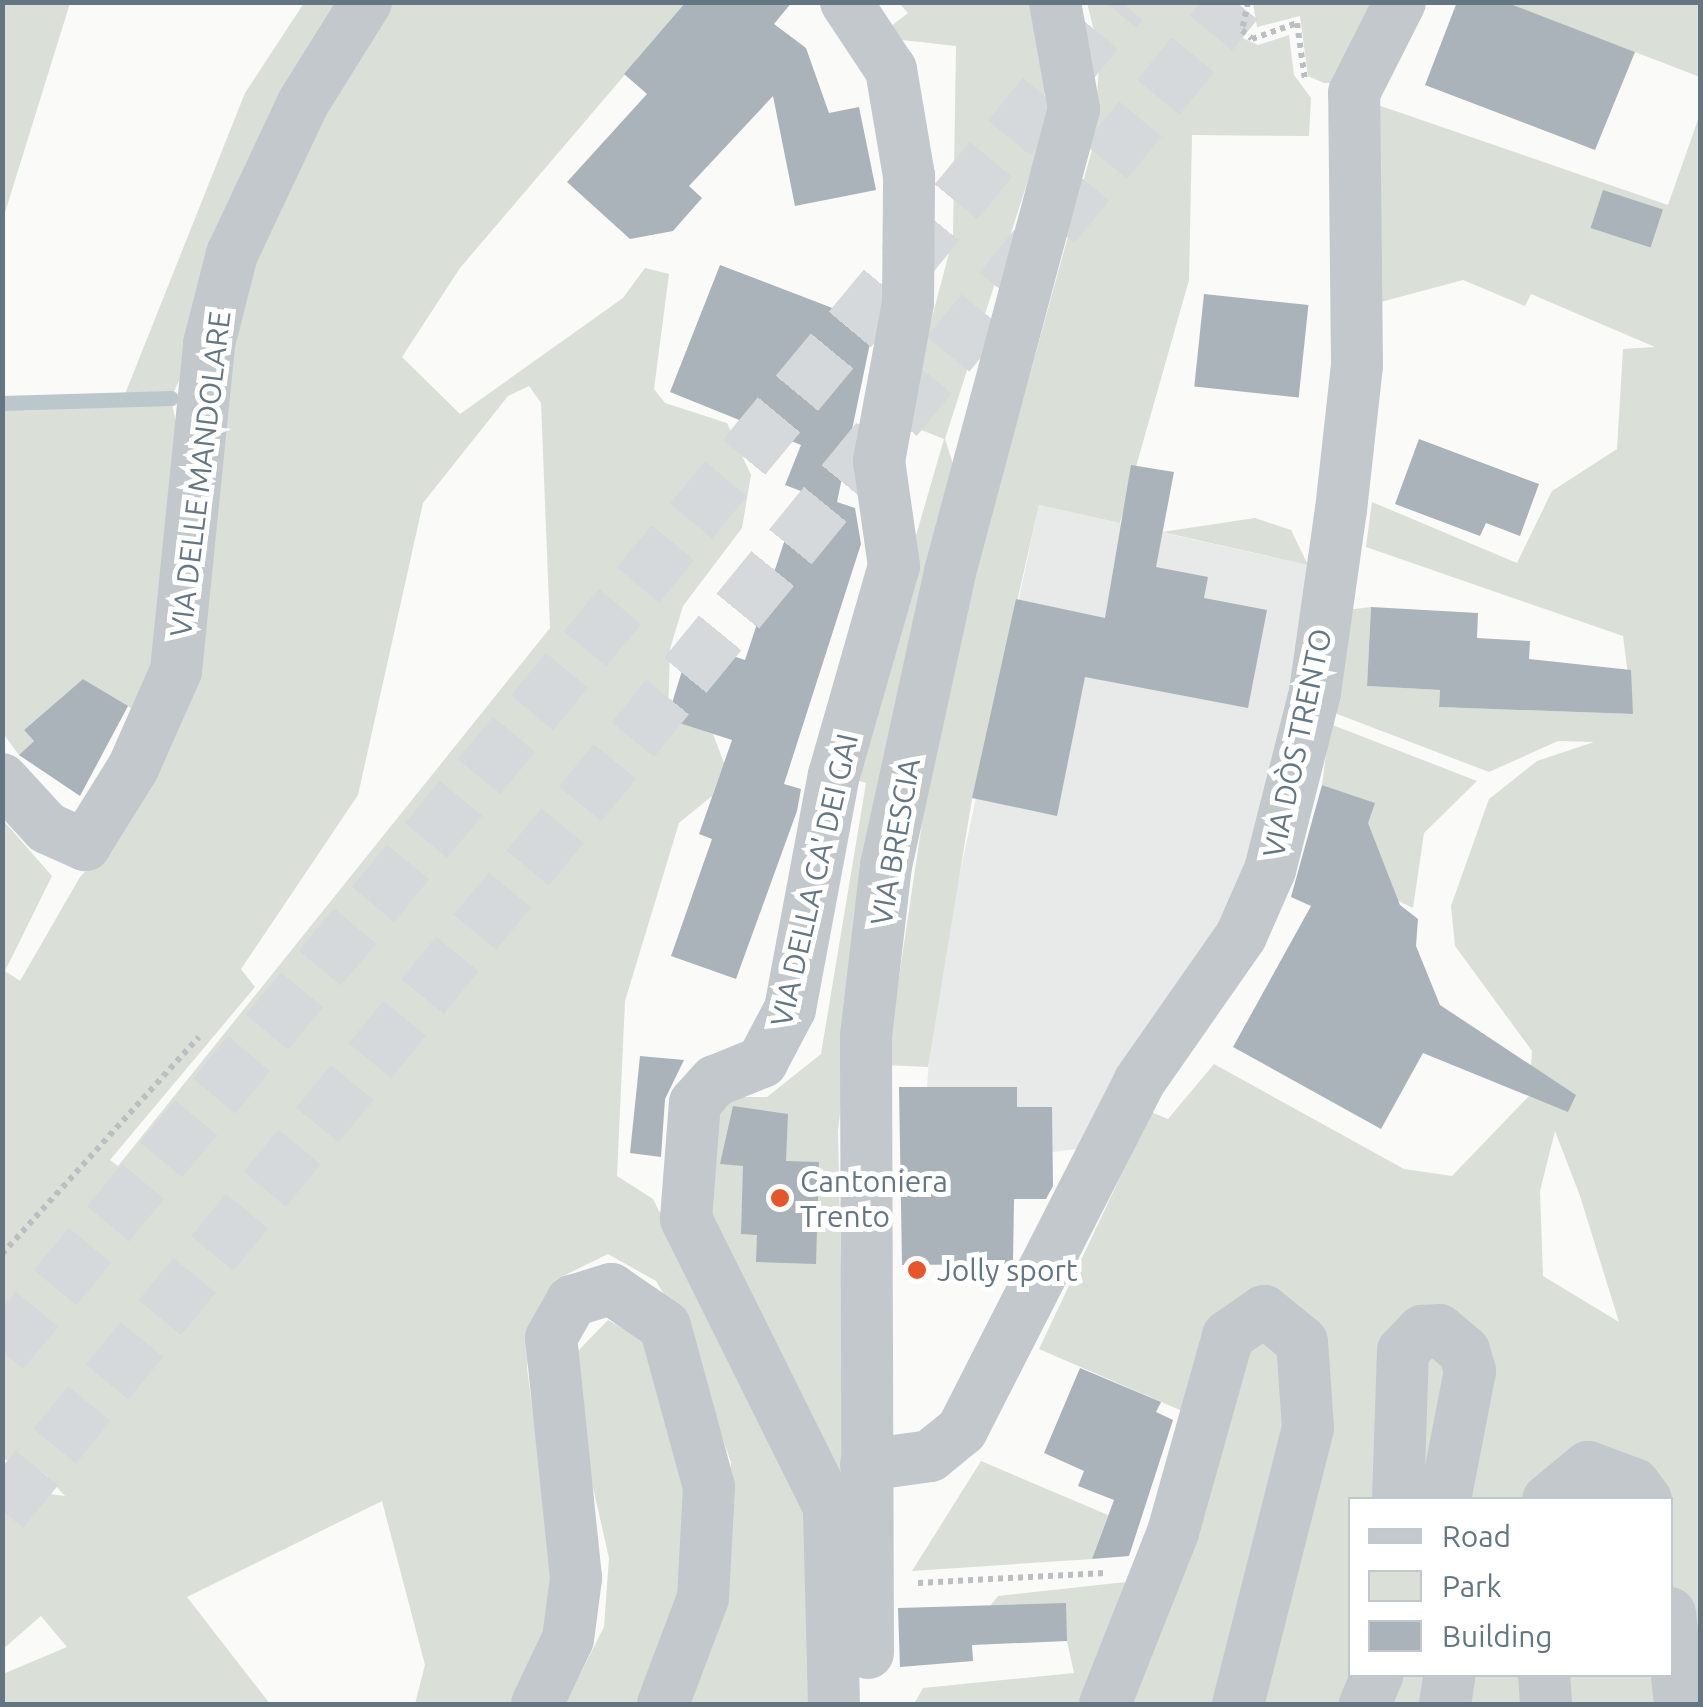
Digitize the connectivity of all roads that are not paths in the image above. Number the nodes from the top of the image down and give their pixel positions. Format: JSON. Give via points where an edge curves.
{"nodes":[{"id":1,"x":366,"y":2,"type":"edge"},
{"id":2,"x":846,"y":2,"type":"edge"},
{"id":3,"x":1055,"y":2,"type":"edge"},
{"id":4,"x":1400,"y":2,"type":"edge"},
{"id":5,"x":2,"y":779,"type":"edge"},
{"id":6,"x":866,"y":1465,"type":"junction"},
{"id":7,"x":1398,"y":1497,"type":"edge"},
{"id":8,"x":1445,"y":1497,"type":"edge"},
{"id":9,"x":1552,"y":1497,"type":"edge"},
{"id":10,"x":1644,"y":1497,"type":"edge"},
{"id":11,"x":1673,"y":1640,"type":"edge"},
{"id":12,"x":1377,"y":1677,"type":"edge"},
{"id":13,"x":1450,"y":1677,"type":"edge"},
{"id":14,"x":1544,"y":1677,"type":"edge"},
{"id":15,"x":537,"y":1704,"type":"edge"},
{"id":16,"x":663,"y":1704,"type":"edge"},
{"id":17,"x":834,"y":1704,"type":"edge"},
{"id":18,"x":869,"y":1704,"type":"edge"},
{"id":19,"x":1105,"y":1704,"type":"edge"},
{"id":20,"x":1238,"y":1704,"type":"edge"},
{"id":21,"x":1365,"y":1704,"type":"edge"},
{"id":22,"x":1445,"y":1704,"type":"edge"},
{"id":23,"x":1546,"y":1704,"type":"edge"},
{"id":24,"x":1680,"y":1704,"type":"edge"}],
"edges":[{"from":1,"to":5,"type":"street","name":"VIA DELLE MANDOLARE","via":[[302,103],[232,254],[209,344],[176,671],[133,768],[85,845],[47,828]]},
{"from":2,"to":17,"type":"street","name":"VIA DELLA CA' DEI GAI","via":[[891,70],[909,176],[908,304],[878,478],[894,566],[834,776],[790,1010],[762,1062],[715,1080],[695,1103],[686,1219],[828,1507]]},
{"from":3,"to":6,"type":"street","name":"VIA BRESCIA","via":[[1073,81],[1068,142],[950,572],[886,866],[866,1036]]},
{"from":4,"to":6,"type":"street","name":"VIA DÒS TRENTO","via":[[1354,93],[1356,366],[1343,492],[1315,692],[1270,870],[1242,936],[1139,1082],[962,1430],[930,1456]]},
{"from":6,"to":18,"type":"street","name":"VIA BRESCIA"},
{"from":7,"to":8,"type":"street","via":[[1403,1351],[1422,1331],[1439,1330],[1464,1352],[1470,1372]]},
{"from":9,"to":10,"type":"street","via":[[1588,1467],[1634,1484]]},
{"from":11,"to":24,"type":"street"},
{"from":12,"to":21,"type":"street"},
{"from":13,"to":22,"type":"street"},
{"from":14,"to":23,"type":"street"},
{"from":15,"to":16,"type":"street","via":[[568,1639],[576,1578],[551,1338],[572,1301],[611,1289],[665,1326],[709,1487],[703,1598]]},
{"from":19,"to":20,"type":"street","via":[[1164,1558],[1228,1336],[1253,1314],[1277,1316],[1302,1342],[1308,1428]]}]}
